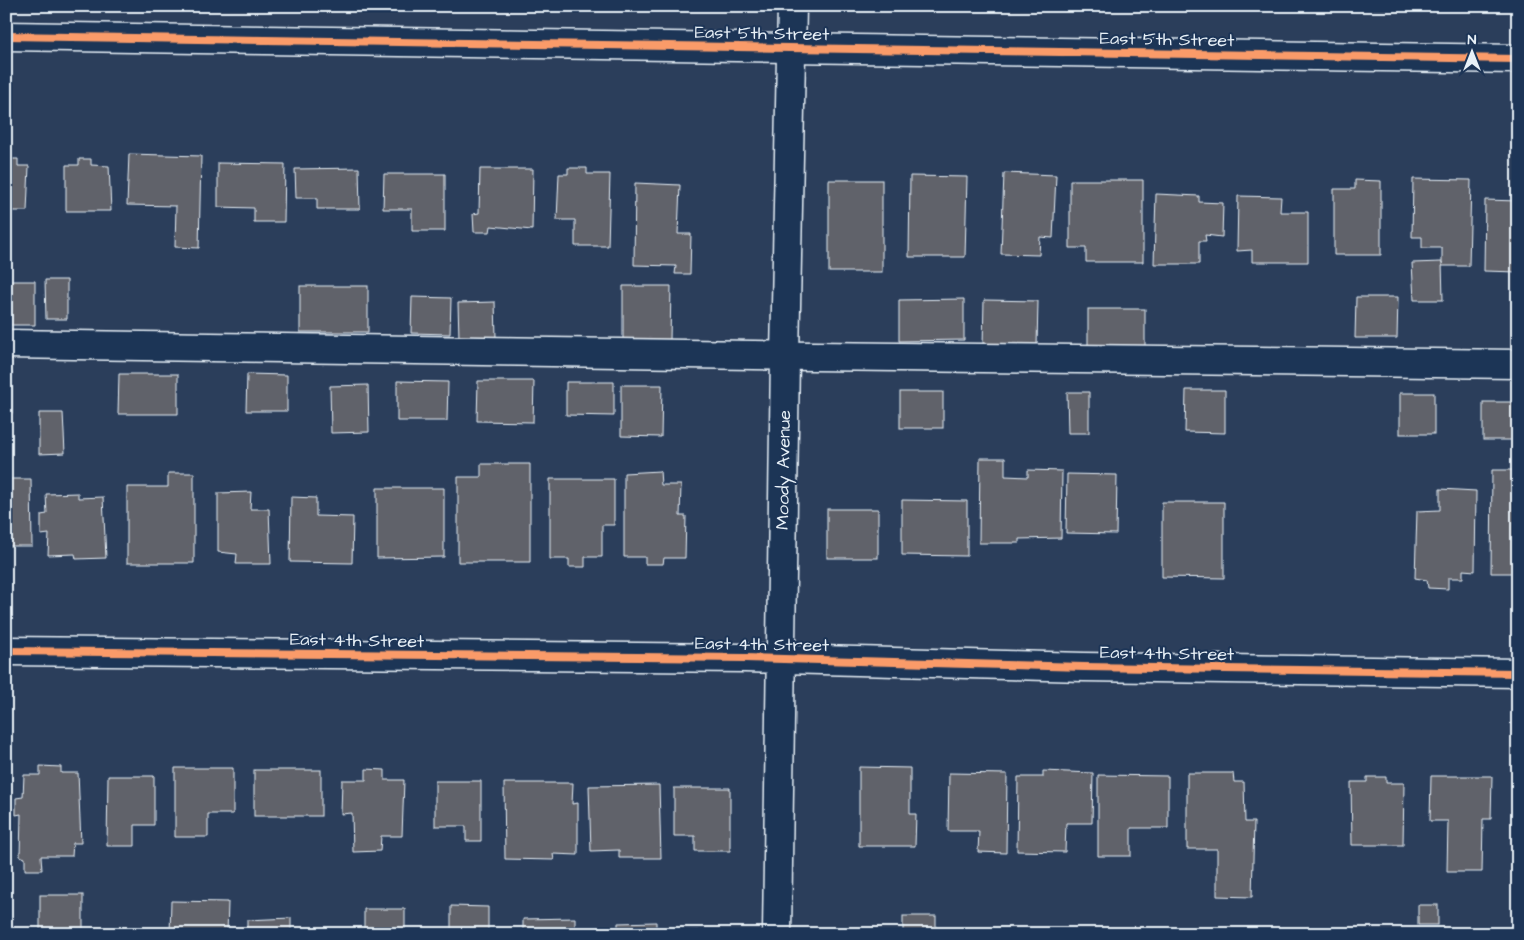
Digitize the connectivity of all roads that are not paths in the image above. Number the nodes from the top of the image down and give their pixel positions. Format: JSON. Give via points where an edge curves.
{"nodes":[{"id":1,"x":792,"y":6,"type":"edge"},
{"id":2,"x":6,"y":36,"type":"edge"},
{"id":3,"x":792,"y":48,"type":"junction"},
{"id":4,"x":1518,"y":59,"type":"edge"},
{"id":5,"x":6,"y":344,"type":"edge"},
{"id":6,"x":785,"y":356,"type":"junction"},
{"id":7,"x":1518,"y":364,"type":"edge"},
{"id":8,"x":6,"y":651,"type":"edge"},
{"id":9,"x":781,"y":659,"type":"junction"},
{"id":10,"x":1518,"y":673,"type":"edge"},
{"id":11,"x":777,"y":934,"type":"edge"}],
"edges":[{"from":1,"to":3,"type":"street","name":"Moody Avenue"},
{"from":2,"to":3,"type":"street","name":"East 5th Street"},
{"from":3,"to":4,"type":"street","name":"East 5th Street"},
{"from":3,"to":6,"type":"street","name":"Moody Avenue"},
{"from":5,"to":6,"type":"street"},
{"from":6,"to":7,"type":"street"},
{"from":6,"to":9,"type":"street","name":"Moody Avenue"},
{"from":8,"to":9,"type":"street","name":"East 4th Street"},
{"from":9,"to":10,"type":"street","name":"East 4th Street"},
{"from":9,"to":11,"type":"street","name":"Moody Avenue"}]}
